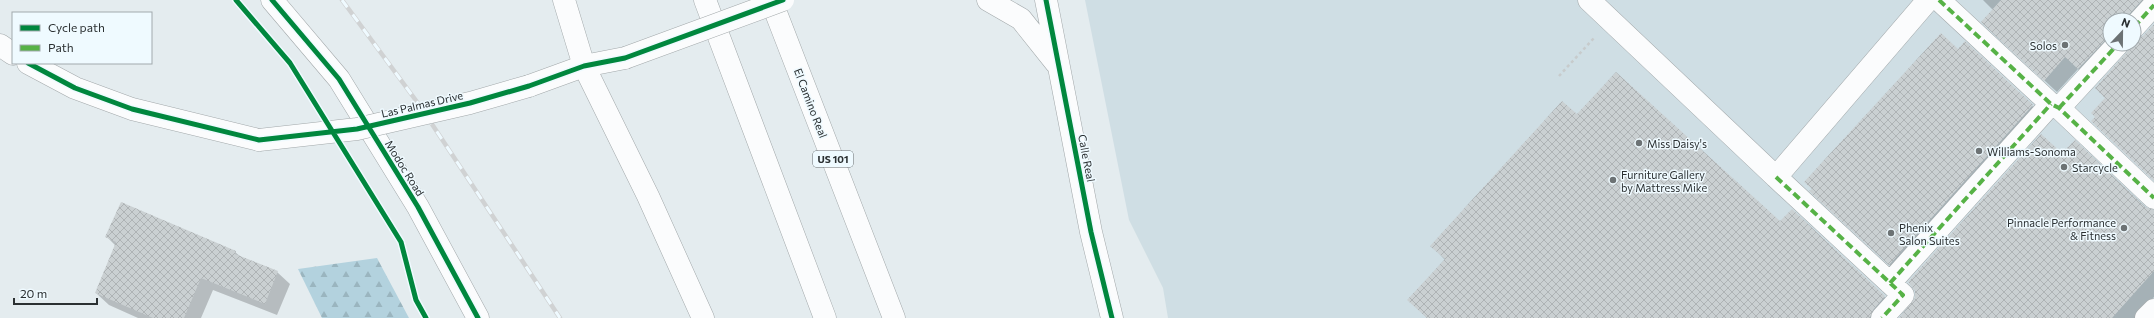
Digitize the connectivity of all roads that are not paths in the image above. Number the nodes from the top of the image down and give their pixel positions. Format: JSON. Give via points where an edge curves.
{"nodes":[{"id":1,"x":272,"y":0,"type":"edge"},
{"id":2,"x":564,"y":0,"type":"edge"},
{"id":3,"x":705,"y":0,"type":"edge"},
{"id":4,"x":771,"y":0,"type":"edge"},
{"id":5,"x":783,"y":0,"type":"edge"},
{"id":6,"x":988,"y":0,"type":"edge"},
{"id":7,"x":1046,"y":0,"type":"edge"},
{"id":8,"x":1589,"y":0,"type":"edge"},
{"id":9,"x":1928,"y":0,"type":"edge"},
{"id":10,"x":1939,"y":0,"type":"edge"},
{"id":11,"x":2154,"y":5,"type":"edge"},
{"id":12,"x":2142,"y":18,"type":"edge"},
{"id":13,"x":0,"y":45,"type":"edge"},
{"id":14,"x":2110,"y":52,"type":"edge"},
{"id":15,"x":12,"y":53,"type":"edge"},
{"id":16,"x":30,"y":64,"type":"edge"},
{"id":17,"x":584,"y":66,"type":"junction"},
{"id":18,"x":1059,"y":66,"type":"junction"},
{"id":19,"x":2055,"y":106,"type":"junction"},
{"id":20,"x":1776,"y":177,"type":"junction"},
{"id":21,"x":2154,"y":198,"type":"edge"},
{"id":22,"x":1890,"y":283,"type":"junction"},
{"id":23,"x":2154,"y":310,"type":"edge"},
{"id":24,"x":478,"y":318,"type":"edge"},
{"id":25,"x":703,"y":318,"type":"edge"},
{"id":26,"x":825,"y":318,"type":"edge"},
{"id":27,"x":894,"y":318,"type":"edge"},
{"id":28,"x":1112,"y":318,"type":"edge"},
{"id":29,"x":1882,"y":318,"type":"edge"},
{"id":30,"x":2146,"y":318,"type":"edge"}],
"edges":[{"from":1,"to":24,"type":"main road","name":"Modoc Road","via":[[339,79],[418,207]]},
{"from":2,"to":17,"type":"main road"},
{"from":3,"to":26,"type":"main road"},
{"from":4,"to":27,"type":"main road","name":"El Camino Real","number":"US 101"},
{"from":5,"to":17,"type":"main road","name":"Las Palmas Drive","bridge":true,"via":[[625,58]]},
{"from":6,"to":18,"type":"main road","via":[[1021,19]]},
{"from":7,"to":18,"type":"main road","name":"Calle Real"},
{"from":8,"to":20,"type":"main road"},
{"from":9,"to":20,"type":"main road"},
{"from":10,"to":19,"type":"main road"},
{"from":11,"to":12,"type":"main road"},
{"from":13,"to":15,"type":"main road"},
{"from":14,"to":19,"type":"main road"},
{"from":16,"to":17,"type":"main road","name":"Las Palmas Drive","bridge":true,"via":[[75,88],[132,109],[259,140],[357,129],[470,103],[529,86]]},
{"from":17,"to":25,"type":"main road","via":[[648,196]]},
{"from":18,"to":28,"type":"main road","name":"Calle Real","via":[[1091,232]]},
{"from":19,"to":21,"type":"main road"},
{"from":19,"to":22,"type":"main road"},
{"from":20,"to":22,"type":"main road"},
{"from":22,"to":29,"type":"main road","via":[[1903,295]]},
{"from":23,"to":30,"type":"main road"}]}
